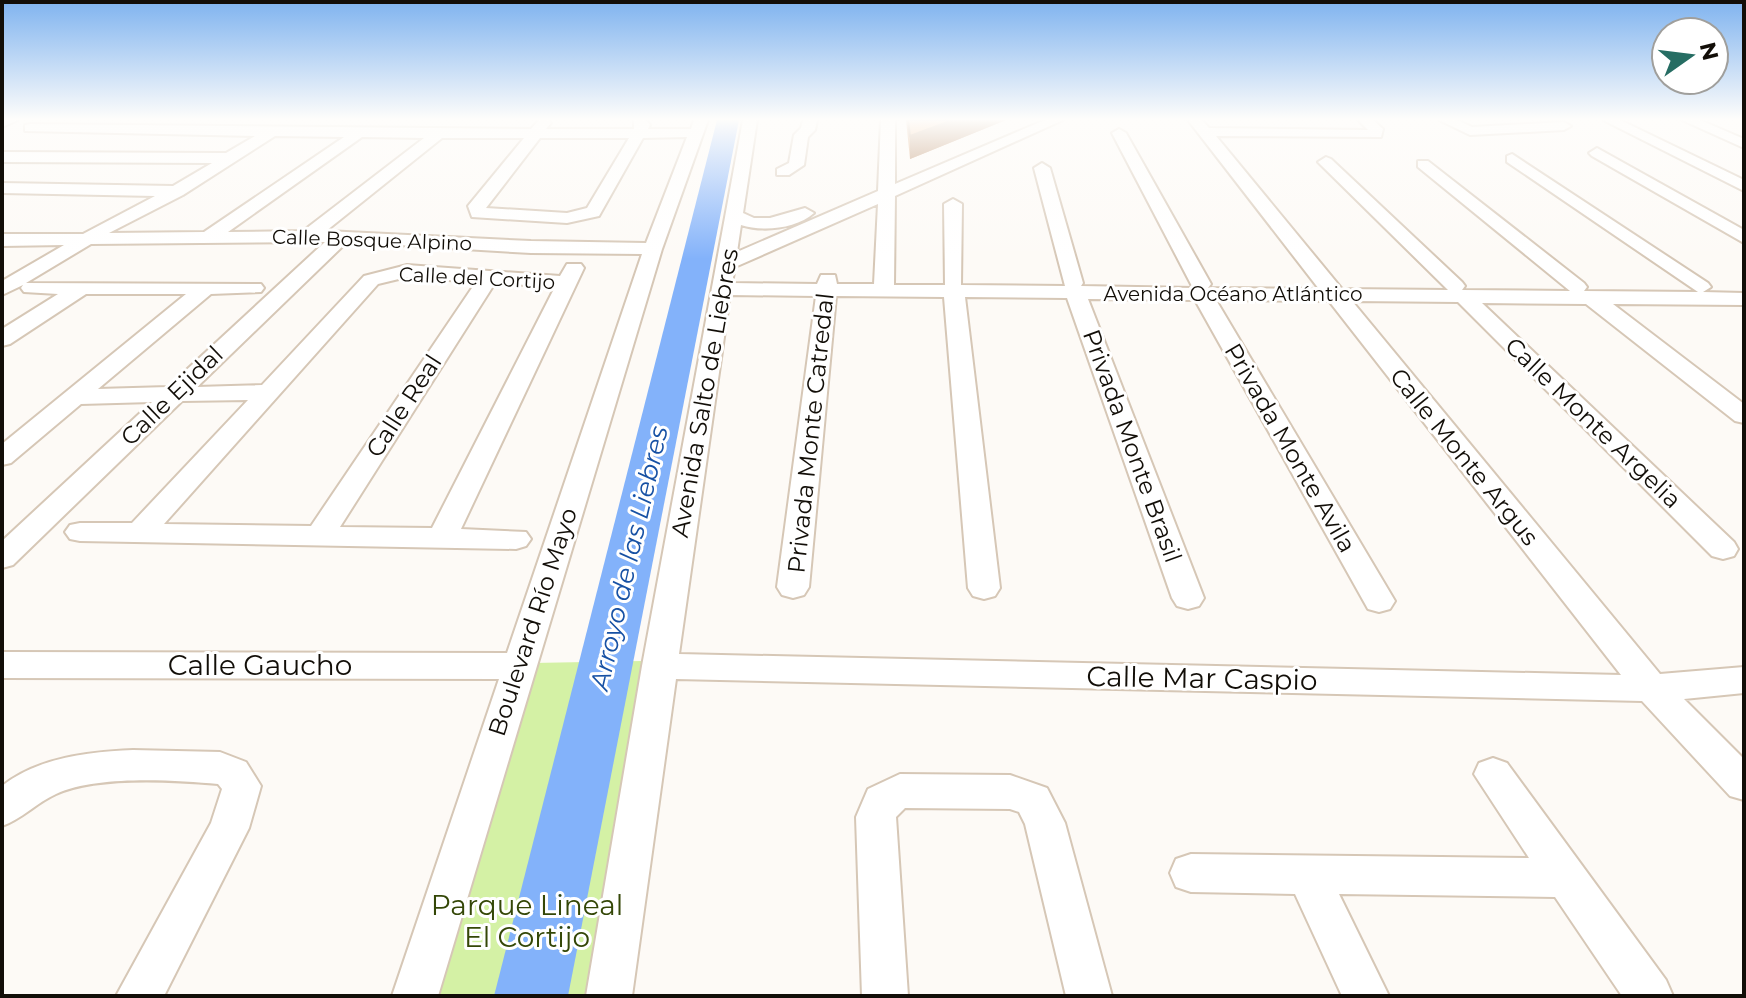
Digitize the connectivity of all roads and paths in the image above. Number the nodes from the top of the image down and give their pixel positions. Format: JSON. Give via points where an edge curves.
{"nodes":[{"id":1,"x":217,"y":167,"type":"edge"},
{"id":2,"x":311,"y":167,"type":"edge"},
{"id":3,"x":396,"y":167,"type":"edge"},
{"id":4,"x":510,"y":167,"type":"edge"},
{"id":5,"x":617,"y":167,"type":"edge"},
{"id":6,"x":684,"y":167,"type":"edge"},
{"id":7,"x":743,"y":167,"type":"edge"},
{"id":8,"x":793,"y":167,"type":"edge"},
{"id":9,"x":887,"y":167,"type":"edge"},
{"id":10,"x":925,"y":167,"type":"edge"},
{"id":11,"x":935,"y":167,"type":"edge"},
{"id":12,"x":1137,"y":167,"type":"edge"},
{"id":13,"x":1232,"y":167,"type":"edge"},
{"id":14,"x":1331,"y":167,"type":"edge"},
{"id":15,"x":1426,"y":167,"type":"edge"},
{"id":16,"x":1523,"y":167,"type":"edge"},
{"id":17,"x":1620,"y":167,"type":"edge"},
{"id":18,"x":1705,"y":167,"type":"edge"},
{"id":19,"x":1042,"y":168,"type":"dead end"},
{"id":20,"x":783,"y":172,"type":"dead end"},
{"id":21,"x":887,"y":185,"type":"junction"},
{"id":22,"x":1744,"y":186,"type":"edge"},
{"id":23,"x":2,"y":188,"type":"edge"},
{"id":24,"x":177,"y":191,"type":"junction"},
{"id":25,"x":953,"y":204,"type":"dead end"},
{"id":26,"x":735,"y":216,"type":"junction"},
{"id":27,"x":2,"y":224,"type":"edge"},
{"id":28,"x":107,"y":227,"type":"junction"},
{"id":29,"x":308,"y":236,"type":"junction"},
{"id":30,"x":342,"y":236,"type":"junction"},
{"id":31,"x":209,"y":237,"type":"junction"},
{"id":32,"x":89,"y":238,"type":"junction"},
{"id":33,"x":1744,"y":238,"type":"edge"},
{"id":34,"x":2,"y":240,"type":"edge"},
{"id":35,"x":653,"y":249,"type":"junction"},
{"id":36,"x":579,"y":258,"type":"dead end"},
{"id":37,"x":725,"y":276,"type":"junction"},
{"id":38,"x":489,"y":277,"type":"junction"},
{"id":39,"x":1324,"y":281,"type":"junction"},
{"id":40,"x":567,"y":282,"type":"junction"},
{"id":41,"x":13,"y":284,"type":"edge"},
{"id":42,"x":828,"y":284,"type":"junction"},
{"id":43,"x":884,"y":286,"type":"junction"},
{"id":44,"x":954,"y":287,"type":"junction"},
{"id":45,"x":206,"y":288,"type":"junction"},
{"id":46,"x":254,"y":288,"type":"dead end"},
{"id":47,"x":1074,"y":288,"type":"junction"},
{"id":48,"x":1744,"y":288,"type":"edge"},
{"id":49,"x":80,"y":289,"type":"junction"},
{"id":50,"x":1201,"y":289,"type":"junction"},
{"id":51,"x":1292,"y":289,"type":"junction"},
{"id":52,"x":1459,"y":291,"type":"junction"},
{"id":53,"x":1584,"y":292,"type":"junction"},
{"id":54,"x":1710,"y":293,"type":"junction"},
{"id":55,"x":1397,"y":295,"type":"junction"},
{"id":56,"x":1744,"y":299,"type":"edge"},
{"id":57,"x":1744,"y":316,"type":"edge"},
{"id":58,"x":1353,"y":319,"type":"junction"},
{"id":59,"x":2,"y":339,"type":"edge"},
{"id":60,"x":192,"y":375,"type":"junction"},
{"id":61,"x":99,"y":376,"type":"junction"},
{"id":62,"x":277,"y":383,"type":"junction"},
{"id":63,"x":173,"y":395,"type":"junction"},
{"id":64,"x":75,"y":397,"type":"junction"},
{"id":65,"x":1744,"y":416,"type":"edge"},
{"id":66,"x":2,"y":457,"type":"edge"},
{"id":67,"x":80,"y":532,"type":"dead end"},
{"id":68,"x":140,"y":533,"type":"junction"},
{"id":69,"x":319,"y":536,"type":"junction"},
{"id":70,"x":442,"y":537,"type":"junction"},
{"id":71,"x":516,"y":539,"type":"dead end"},
{"id":72,"x":1723,"y":549,"type":"dead end"},
{"id":73,"x":2,"y":558,"type":"edge"},
{"id":74,"x":793,"y":587,"type":"dead end"},
{"id":75,"x":984,"y":588,"type":"dead end"},
{"id":76,"x":1188,"y":598,"type":"dead end"},
{"id":77,"x":1379,"y":601,"type":"dead end"},
{"id":78,"x":2,"y":665,"type":"edge"},
{"id":79,"x":519,"y":666,"type":"junction"},
{"id":80,"x":659,"y":666,"type":"junction"},
{"id":81,"x":1744,"y":680,"type":"edge"},
{"id":82,"x":1651,"y":688,"type":"junction"},
{"id":83,"x":1493,"y":774,"type":"dead end"},
{"id":84,"x":1744,"y":784,"type":"edge"},
{"id":85,"x":2,"y":809,"type":"edge"},
{"id":86,"x":1191,"y":873,"type":"dead end"},
{"id":87,"x":1307,"y":874,"type":"junction"},
{"id":88,"x":1567,"y":878,"type":"junction"},
{"id":89,"x":139,"y":996,"type":"edge"},
{"id":90,"x":415,"y":996,"type":"edge"},
{"id":91,"x":609,"y":996,"type":"edge"},
{"id":92,"x":885,"y":996,"type":"edge"},
{"id":93,"x":1089,"y":996,"type":"edge"},
{"id":94,"x":1366,"y":996,"type":"edge"},
{"id":95,"x":1650,"y":996,"type":"edge"}],
"edges":[{"from":1,"to":24,"type":"street"},
{"from":2,"to":31,"type":"street"},
{"from":3,"to":29,"type":"street"},
{"from":4,"to":5,"type":"street","via":[[477,206],[478,213],[567,218],[593,212]]},
{"from":6,"to":35,"type":"street"},
{"from":7,"to":26,"type":"street","name":"Avenida Salto de Liebres"},
{"from":8,"to":20,"type":"street"},
{"from":9,"to":21,"type":"street"},
{"from":10,"to":21,"type":"street"},
{"from":11,"to":21,"type":"street"},
{"from":12,"to":50,"type":"street","name":"Privada Monte Avila"},
{"from":13,"to":39,"type":"street","name":"Calle Monte Argus"},
{"from":14,"to":52,"type":"street","name":"Calle Monte Argelia"},
{"from":15,"to":53,"type":"street"},
{"from":16,"to":54,"type":"street"},
{"from":17,"to":33,"type":"street"},
{"from":18,"to":22,"type":"street"},
{"from":19,"to":47,"type":"street","name":"Privada Monte Brasil"},
{"from":21,"to":26,"type":"street","via":[[780,222],[749,223]]},
{"from":21,"to":37,"type":"street"},
{"from":21,"to":43,"type":"street"},
{"from":23,"to":24,"type":"street"},
{"from":24,"to":28,"type":"street"},
{"from":25,"to":44,"type":"street"},
{"from":26,"to":37,"type":"street","name":"Avenida Salto de Liebres"},
{"from":27,"to":28,"type":"street"},
{"from":28,"to":32,"type":"street"},
{"from":29,"to":30,"type":"street","name":"Calle Bosque Alpino"},
{"from":29,"to":31,"type":"street","name":"Calle Bosque Alpino"},
{"from":30,"to":35,"type":"street","name":"Calle Bosque Alpino"},
{"from":30,"to":60,"type":"street","name":"Calle Ejidal"},
{"from":31,"to":32,"type":"street","name":"Calle Bosque Alpino"},
{"from":32,"to":34,"type":"street","name":"Calle Bosque Alpino"},
{"from":32,"to":41,"type":"street"},
{"from":35,"to":79,"type":"street","name":"Boulevard Río Mayo"},
{"from":36,"to":40,"type":"street","name":"Calle del Cortijo"},
{"from":37,"to":42,"type":"street","name":"Avenida Océano Atlántico"},
{"from":37,"to":80,"type":"street","name":"Avenida Salto de Liebres"},
{"from":38,"to":40,"type":"street","name":"Calle del Cortijo"},
{"from":38,"to":62,"type":"street","name":"Calle del Cortijo","via":[[407,271],[379,276]]},
{"from":38,"to":69,"type":"street","name":"Calle Real"},
{"from":39,"to":51,"type":"street","name":"Avenida Océano Atlántico"},
{"from":39,"to":51,"type":"street","via":[[1307,273]]},
{"from":39,"to":52,"type":"street","name":"Avenida Océano Atlántico"},
{"from":39,"to":55,"type":"street","name":"Avenida Océano Atlántico"},
{"from":39,"to":58,"type":"street","name":"Calle Monte Argus"},
{"from":40,"to":70,"type":"street","name":"Calle del Cortijo"},
{"from":41,"to":49,"type":"street"},
{"from":42,"to":43,"type":"street","name":"Avenida Océano Atlántico"},
{"from":42,"to":74,"type":"street","name":"Privada Monte Catredal"},
{"from":43,"to":44,"type":"street","name":"Avenida Océano Atlántico"},
{"from":44,"to":47,"type":"street","name":"Avenida Océano Atlántico"},
{"from":44,"to":75,"type":"street"},
{"from":45,"to":46,"type":"street"},
{"from":45,"to":49,"type":"street"},
{"from":45,"to":61,"type":"street"},
{"from":47,"to":50,"type":"street","name":"Avenida Océano Atlántico"},
{"from":47,"to":76,"type":"street","name":"Privada Monte Brasil"},
{"from":48,"to":54,"type":"street","name":"Avenida Océano Atlántico"},
{"from":49,"to":59,"type":"street"},
{"from":50,"to":51,"type":"street","name":"Avenida Océano Atlántico"},
{"from":50,"to":77,"type":"street","name":"Privada Monte Avila"},
{"from":51,"to":58,"type":"street"},
{"from":52,"to":53,"type":"street","name":"Avenida Océano Atlántico"},
{"from":52,"to":55,"type":"street","name":"Avenida Océano Atlántico"},
{"from":52,"to":72,"type":"street","name":"Calle Monte Argelia"},
{"from":53,"to":54,"type":"street","name":"Avenida Océano Atlántico"},
{"from":53,"to":65,"type":"street"},
{"from":54,"to":56,"type":"street","name":"Avenida Océano Atlántico"},
{"from":54,"to":57,"type":"street"},
{"from":55,"to":58,"type":"street"},
{"from":58,"to":82,"type":"street","name":"Calle Monte Argus"},
{"from":60,"to":61,"type":"street"},
{"from":60,"to":62,"type":"street"},
{"from":60,"to":63,"type":"street","name":"Calle Ejidal"},
{"from":61,"to":64,"type":"street"},
{"from":62,"to":63,"type":"street"},
{"from":62,"to":68,"type":"street","name":"Calle del Cortijo"},
{"from":63,"to":64,"type":"street"},
{"from":63,"to":73,"type":"street","name":"Calle Ejidal"},
{"from":64,"to":66,"type":"street"},
{"from":67,"to":68,"type":"street"},
{"from":68,"to":69,"type":"street"},
{"from":69,"to":70,"type":"street"},
{"from":70,"to":71,"type":"street"},
{"from":78,"to":79,"type":"street","name":"Calle Gaucho"},
{"from":79,"to":90,"type":"street","name":"Boulevard Río Mayo"},
{"from":80,"to":82,"type":"street","name":"Calle Mar Caspio"},
{"from":80,"to":91,"type":"street"},
{"from":81,"to":82,"type":"street","name":"Calle Mar Caspio"},
{"from":82,"to":84,"type":"street","name":"Calle Monte Argus"},
{"from":83,"to":88,"type":"street"},
{"from":85,"to":89,"type":"street","via":[[39,781],[93,769],[220,768],[242,786],[229,828]]},
{"from":86,"to":87,"type":"street"},
{"from":87,"to":88,"type":"street"},
{"from":87,"to":94,"type":"street"},
{"from":88,"to":95,"type":"street"},
{"from":92,"to":93,"type":"street","via":[[876,817],[882,801],[900,791],[1010,792],[1033,800],[1045,823]]}]}
